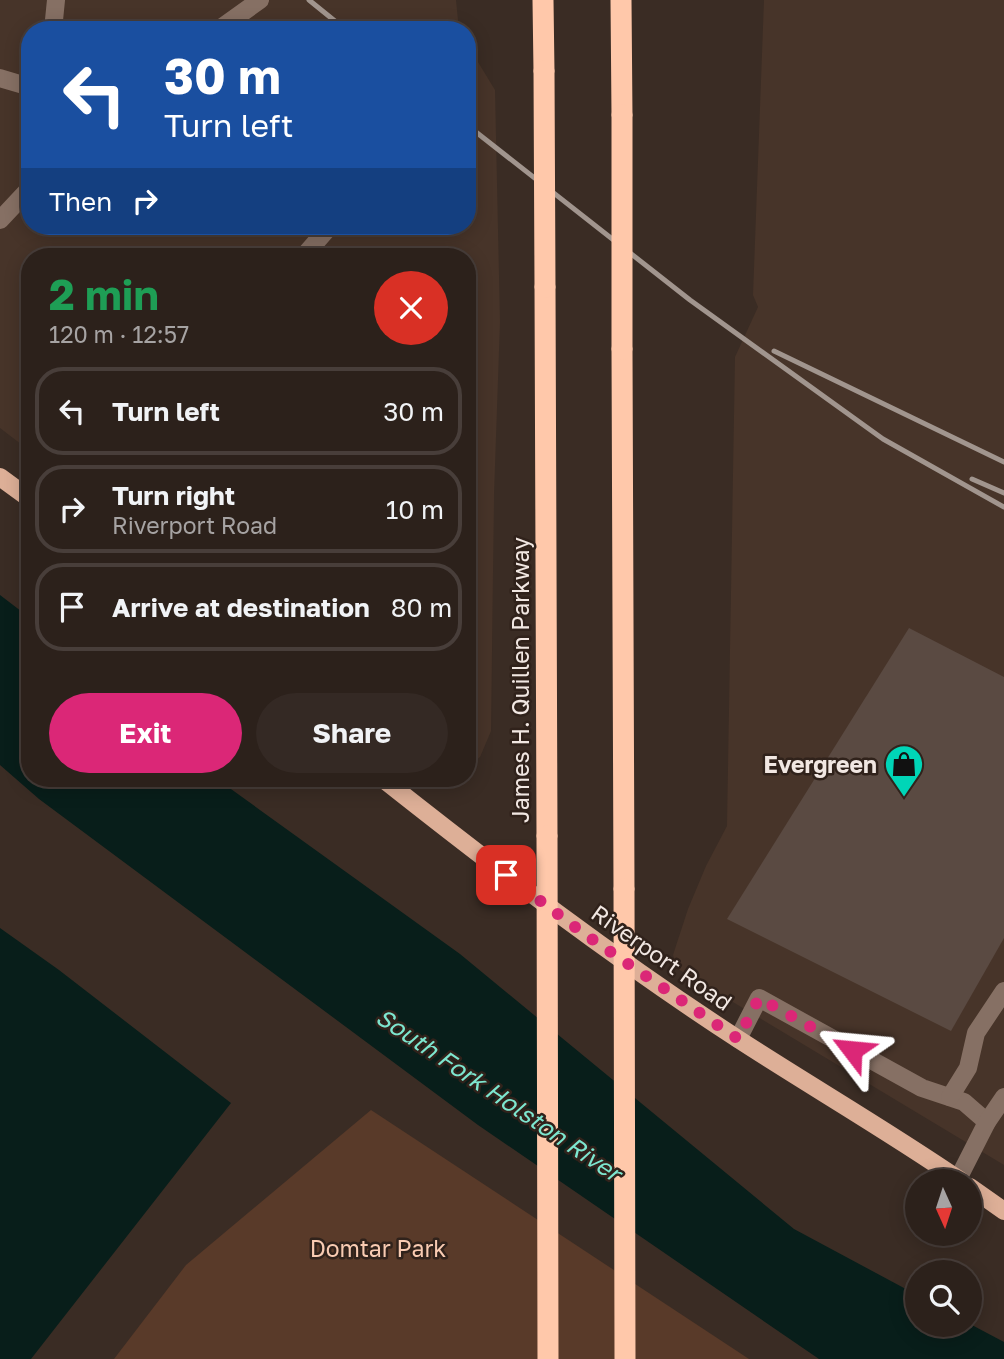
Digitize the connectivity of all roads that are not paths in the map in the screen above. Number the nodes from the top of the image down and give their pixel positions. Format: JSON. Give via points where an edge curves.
{"nodes":[{"id":1,"x":56,"y":0,"type":"edge"},
{"id":2,"x":260,"y":0,"type":"edge"},
{"id":3,"x":543,"y":0,"type":"edge"},
{"id":4,"x":621,"y":0,"type":"edge"},
{"id":5,"x":54,"y":21,"type":"edge"},
{"id":6,"x":231,"y":21,"type":"edge"},
{"id":7,"x":0,"y":78,"type":"edge"},
{"id":8,"x":21,"y":84,"type":"edge"},
{"id":9,"x":21,"y":198,"type":"edge"},
{"id":10,"x":0,"y":220,"type":"edge"},
{"id":11,"x":0,"y":477,"type":"edge"},
{"id":12,"x":21,"y":492,"type":"edge"},
{"id":13,"x":393,"y":787,"type":"edge"},
{"id":14,"x":1004,"y":990,"type":"edge"},
{"id":15,"x":738,"y":1039,"type":"junction"},
{"id":16,"x":950,"y":1097,"type":"junction"},
{"id":17,"x":1004,"y":1097,"type":"edge"},
{"id":18,"x":987,"y":1122,"type":"junction"},
{"id":19,"x":943,"y":1169,"type":"edge"},
{"id":20,"x":968,"y":1169,"type":"edge"},
{"id":21,"x":982,"y":1195,"type":"edge"},
{"id":22,"x":1004,"y":1211,"type":"edge"},
{"id":23,"x":548,"y":1359,"type":"edge"},
{"id":24,"x":625,"y":1359,"type":"edge"}],
"edges":[{"from":1,"to":5,"type":"street"},
{"from":2,"to":6,"type":"street"},
{"from":3,"to":23,"type":"highway","name":"James H. Quillen Parkway","bridge":true},
{"from":4,"to":24,"type":"highway","bridge":true},
{"from":7,"to":8,"type":"street"},
{"from":9,"to":10,"type":"street"},
{"from":11,"to":12,"type":"main road"},
{"from":13,"to":15,"type":"main road","name":"Riverport Road","via":[[583,933]]},
{"from":14,"to":16,"type":"street","via":[[976,1033],[968,1068]]},
{"from":15,"to":16,"type":"street","via":[[759,998],[922,1088]]},
{"from":15,"to":19,"type":"main road","name":"Riverport Road"},
{"from":16,"to":18,"type":"street","via":[[964,1102]]},
{"from":17,"to":18,"type":"street"},
{"from":18,"to":20,"type":"street"},
{"from":21,"to":22,"type":"main road","name":"Riverport Road"}]}
